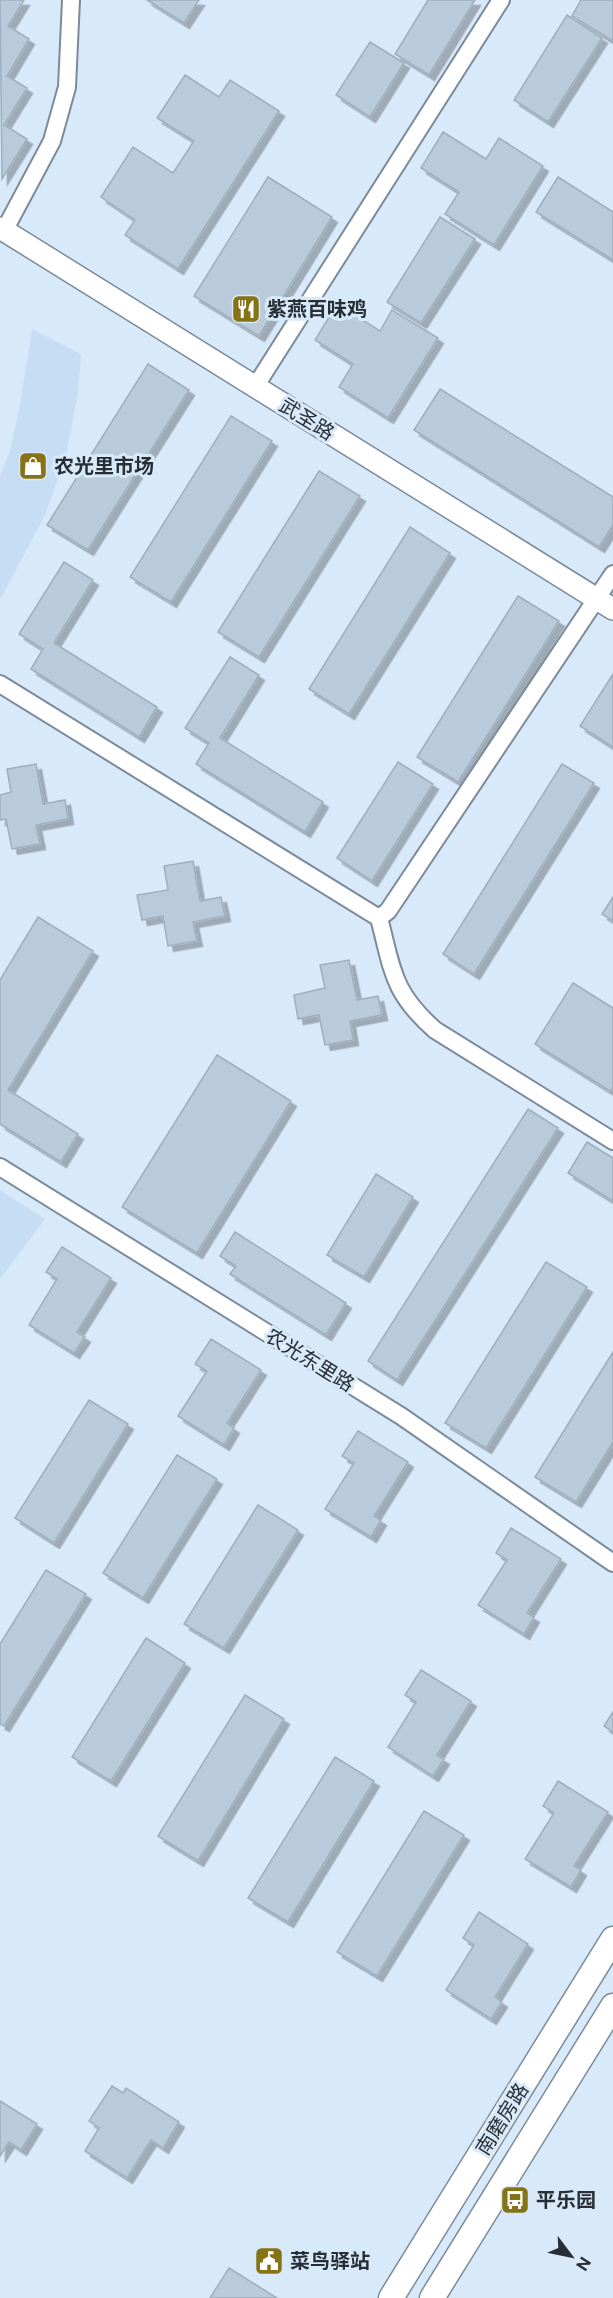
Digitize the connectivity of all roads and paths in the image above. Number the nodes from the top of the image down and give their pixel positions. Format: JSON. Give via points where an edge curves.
{"nodes":[{"id":1,"x":71,"y":0,"type":"edge"},
{"id":2,"x":501,"y":0,"type":"edge"},
{"id":3,"x":2,"y":230,"type":"edge"},
{"id":4,"x":255,"y":387,"type":"junction"},
{"id":5,"x":613,"y":574,"type":"edge"},
{"id":6,"x":605,"y":604,"type":"edge"},
{"id":7,"x":0,"y":684,"type":"edge"},
{"id":8,"x":379,"y":918,"type":"junction"},
{"id":9,"x":613,"y":1141,"type":"edge"},
{"id":10,"x":0,"y":1167,"type":"edge"},
{"id":11,"x":613,"y":1563,"type":"edge"},
{"id":12,"x":613,"y":1939,"type":"edge"},
{"id":13,"x":613,"y":2006,"type":"edge"},
{"id":14,"x":391,"y":2298,"type":"edge"},
{"id":15,"x":432,"y":2298,"type":"edge"}],
"edges":[{"from":1,"to":3,"type":"street","via":[[67,87],[52,141]]},
{"from":2,"to":4,"type":"street"},
{"from":3,"to":4,"type":"street","name":"武圣路"},
{"from":4,"to":6,"type":"street","name":"武圣路"},
{"from":5,"to":6,"type":"street"},
{"from":6,"to":8,"type":"street","via":[[388,911]]},
{"from":7,"to":8,"type":"street"},
{"from":8,"to":9,"type":"street","via":[[397,986],[412,1009],[435,1030]]},
{"from":10,"to":11,"type":"street","name":"农光东里路","via":[[401,1416]]},
{"from":12,"to":14,"type":"main road","name":"南磨房路"},
{"from":13,"to":15,"type":"main road","name":"南磨房路"}]}
